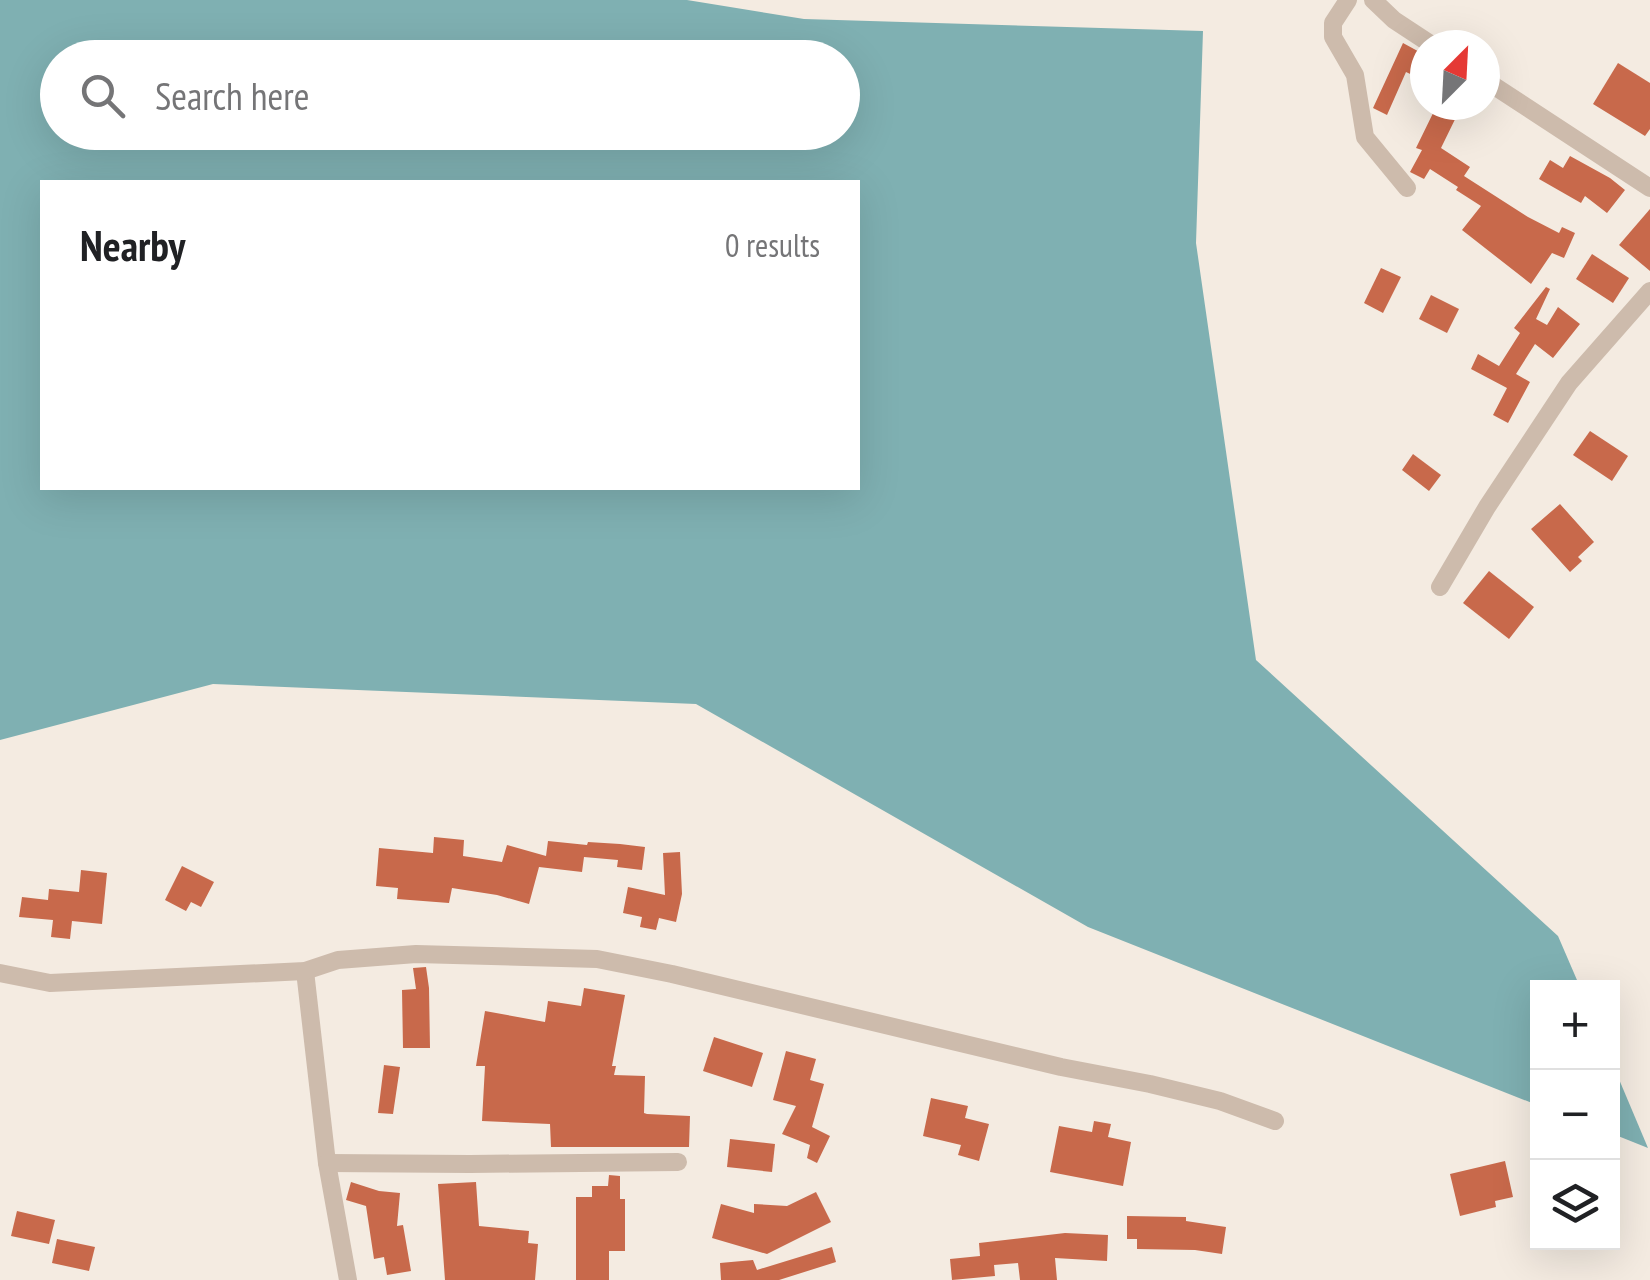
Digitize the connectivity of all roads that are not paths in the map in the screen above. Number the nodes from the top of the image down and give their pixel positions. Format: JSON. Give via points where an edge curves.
{"nodes":[{"id":1,"x":1348,"y":0,"type":"edge"},
{"id":2,"x":1373,"y":0,"type":"edge"},
{"id":3,"x":1410,"y":31,"type":"edge"},
{"id":4,"x":1500,"y":90,"type":"edge"},
{"id":5,"x":1407,"y":188,"type":"dead end"},
{"id":6,"x":1650,"y":188,"type":"edge"},
{"id":7,"x":1650,"y":290,"type":"edge"},
{"id":8,"x":1440,"y":588,"type":"dead end"},
{"id":9,"x":305,"y":970,"type":"junction"},
{"id":10,"x":0,"y":973,"type":"edge"},
{"id":11,"x":1274,"y":1121,"type":"dead end"},
{"id":12,"x":678,"y":1162,"type":"dead end"},
{"id":13,"x":327,"y":1163,"type":"junction"},
{"id":14,"x":348,"y":1280,"type":"edge"}],
"edges":[{"from":1,"to":5,"type":"street","via":[[1333,36],[1355,75],[1365,137]]},
{"from":2,"to":3,"type":"street"},
{"from":4,"to":6,"type":"street"},
{"from":7,"to":8,"type":"street","via":[[1569,383]]},
{"from":9,"to":10,"type":"street","via":[[50,983]]},
{"from":9,"to":11,"type":"street","via":[[338,960],[416,954],[597,959],[1150,1084]]},
{"from":9,"to":13,"type":"street"},
{"from":12,"to":13,"type":"street"},
{"from":13,"to":14,"type":"street"}]}
